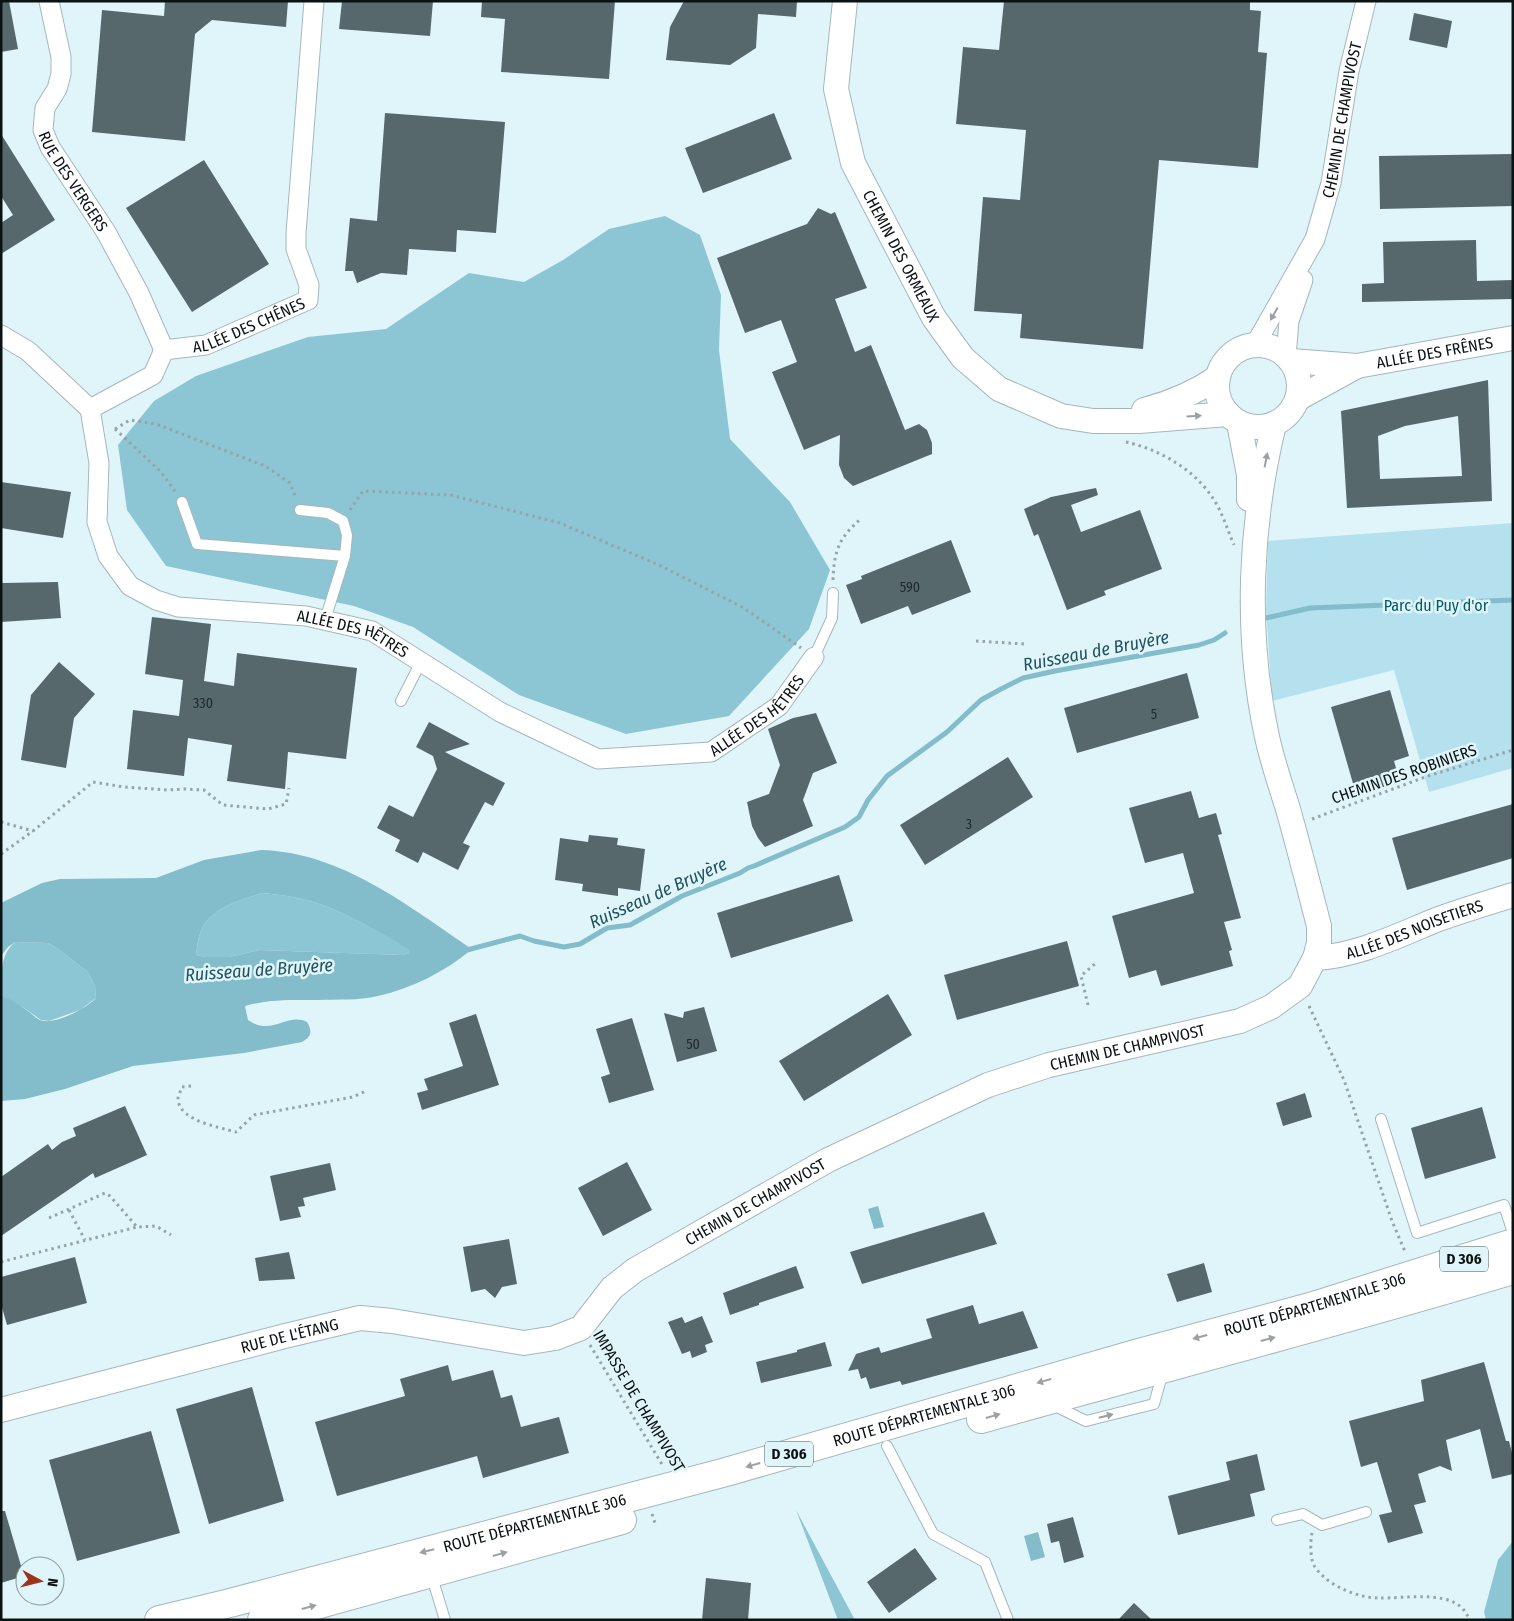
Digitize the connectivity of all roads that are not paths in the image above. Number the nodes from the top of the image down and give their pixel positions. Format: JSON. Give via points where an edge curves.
{"nodes":[{"id":1,"x":49,"y":1,"type":"edge"},
{"id":2,"x":314,"y":1,"type":"edge"},
{"id":3,"x":845,"y":1,"type":"edge"},
{"id":4,"x":1366,"y":1,"type":"edge"},
{"id":5,"x":1315,"y":239,"type":"junction"},
{"id":6,"x":1,"y":335,"type":"edge"},
{"id":7,"x":1513,"y":338,"type":"edge"},
{"id":8,"x":1255,"y":345,"type":"junction"},
{"id":9,"x":164,"y":350,"type":"junction"},
{"id":10,"x":1288,"y":359,"type":"junction"},
{"id":11,"x":1358,"y":366,"type":"junction"},
{"id":12,"x":1218,"y":377,"type":"junction"},
{"id":13,"x":1297,"y":399,"type":"junction"},
{"id":14,"x":90,"y":409,"type":"junction"},
{"id":15,"x":1233,"y":418,"type":"junction"},
{"id":16,"x":1093,"y":421,"type":"junction"},
{"id":17,"x":1274,"y":424,"type":"junction"},
{"id":18,"x":182,"y":502,"type":"road end"},
{"id":19,"x":300,"y":510,"type":"road end"},
{"id":20,"x":345,"y":556,"type":"junction"},
{"id":21,"x":1245,"y":556,"type":"junction"},
{"id":22,"x":833,"y":594,"type":"road end"},
{"id":23,"x":325,"y":620,"type":"junction"},
{"id":24,"x":814,"y":656,"type":"joint"},
{"id":25,"x":421,"y":662,"type":"junction"},
{"id":26,"x":401,"y":701,"type":"dead end"},
{"id":27,"x":1513,"y":895,"type":"edge"},
{"id":28,"x":1315,"y":958,"type":"junction"},
{"id":29,"x":1381,"y":1120,"type":"dead end"},
{"id":30,"x":1513,"y":1233,"type":"edge"},
{"id":31,"x":1513,"y":1243,"type":"edge"},
{"id":32,"x":1513,"y":1270,"type":"edge"},
{"id":33,"x":581,"y":1328,"type":"joint"},
{"id":34,"x":1,"y":1410,"type":"edge"},
{"id":35,"x":887,"y":1446,"type":"junction"},
{"id":36,"x":1366,"y":1512,"type":"dead end"},
{"id":37,"x":1277,"y":1520,"type":"dead end"},
{"id":38,"x":431,"y":1573,"type":"junction"},
{"id":39,"x":159,"y":1620,"type":"edge"},
{"id":40,"x":262,"y":1620,"type":"edge"},
{"id":41,"x":445,"y":1620,"type":"edge"},
{"id":42,"x":1008,"y":1620,"type":"edge"}],
"edges":[{"from":1,"to":9,"type":"street","name":"RUE DES VERGERS","via":[[61,57],[61,74],[45,108],[43,130],[50,147],[106,232],[139,293]]},
{"from":2,"to":9,"type":"street","name":"ALLÉE DES CHÊNES","via":[[296,233],[296,249],[309,285],[308,300],[206,345]]},
{"from":3,"to":16,"type":"street","name":"CHEMIN DES ORMEAUX","via":[[836,89],[853,163],[934,318],[963,358],[1000,389],[1062,416]]},
{"from":4,"to":5,"type":"street","name":"CHEMIN DE CHAMPIVOST","via":[[1349,71],[1331,183]]},
{"from":5,"to":8,"type":"street","name":"CHEMIN DE CHAMPIVOST","one_way":true},
{"from":5,"to":10,"type":"street","name":"CHEMIN DE CHAMPIVOST","via":[[1289,321]]},
{"from":6,"to":14,"type":"street","via":[[28,351]]},
{"from":7,"to":11,"type":"street","name":"ALLÉE DES FRÊNES"},
{"from":8,"to":10,"type":"street","via":[[1277,350]]},
{"from":8,"to":12,"type":"street","via":[[1231,355]]},
{"from":9,"to":14,"type":"street","via":[[153,375]]},
{"from":10,"to":11,"type":"street","name":"ALLÉE DES FRÊNES"},
{"from":10,"to":13,"type":"street","via":[[1297,373]]},
{"from":11,"to":13,"type":"street","name":"ALLÉE DES FRÊNES"},
{"from":12,"to":15,"type":"street","via":[[1220,403]]},
{"from":12,"to":16,"type":"street","name":"CHEMIN DES ORMEAUX","via":[[1200,390],[1162,405]]},
{"from":13,"to":17,"type":"street","via":[[1292,410]]},
{"from":14,"to":23,"type":"street","name":"ALLÉE DES HÊTRES","via":[[99,463],[97,522],[108,556],[130,586],[156,600],[178,606]]},
{"from":16,"to":15,"type":"street","name":"CHEMIN DES ORMEAUX","one_way":true},
{"from":15,"to":17,"type":"street","via":[[1256,427]]},
{"from":15,"to":21,"type":"street","name":"CHEMIN DE CHAMPIVOST","via":[[1249,475],[1249,532]]},
{"from":21,"to":17,"type":"street","name":"CHEMIN DE CHAMPIVOST","one_way":true},
{"from":18,"to":20,"type":"lane","via":[[197,544]]},
{"from":19,"to":20,"type":"lane","via":[[328,513],[343,521],[347,535]]},
{"from":20,"to":23,"type":"lane"},
{"from":21,"to":28,"type":"street","name":"CHEMIN DE CHAMPIVOST","via":[[1258,686],[1267,734],[1319,926]]},
{"from":22,"to":24,"type":"lane","via":[[832,618]]},
{"from":23,"to":25,"type":"street","name":"ALLÉE DES HÊTRES","via":[[372,631]]},
{"from":24,"to":25,"type":"street","name":"ALLÉE DES HÊTRES","via":[[779,706],[710,752],[598,759],[500,712]]},
{"from":25,"to":26,"type":"lane"},
{"from":27,"to":28,"type":"street","name":"ALLÉE DES NOISETIERS","via":[[1455,913],[1357,951]]},
{"from":28,"to":33,"type":"street","name":"CHEMIN DE CHAMPIVOST","via":[[1300,986],[1271,1007],[1240,1022],[1049,1064],[988,1085],[828,1160],[635,1270],[612,1288]]},
{"from":29,"to":30,"type":"lane","via":[[1417,1233],[1504,1205]]},
{"from":31,"to":39,"type":"main road","name":"ROUTE DÉPARTEMENTALE 306","number":"D 306","one_way":true,"via":[[1310,1308],[675,1486]]},
{"from":35,"to":32,"type":"main road","name":"ROUTE DÉPARTEMENTALE 306","number":"D 306","one_way":true},
{"from":33,"to":34,"type":"street","name":"RUE DE L'ÉTANG","via":[[555,1338],[524,1343],[360,1318]]},
{"from":38,"to":35,"type":"main road","name":"ROUTE DÉPARTEMENTALE 306","number":"D 306","one_way":true},
{"from":35,"to":42,"type":"lane","via":[[933,1534],[985,1562]]},
{"from":36,"to":37,"type":"lane","via":[[1322,1525],[1303,1514]]},
{"from":40,"to":38,"type":"main road","name":"ROUTE DÉPARTEMENTALE 306","number":"D 306","one_way":true},
{"from":38,"to":41,"type":"lane"}]}
